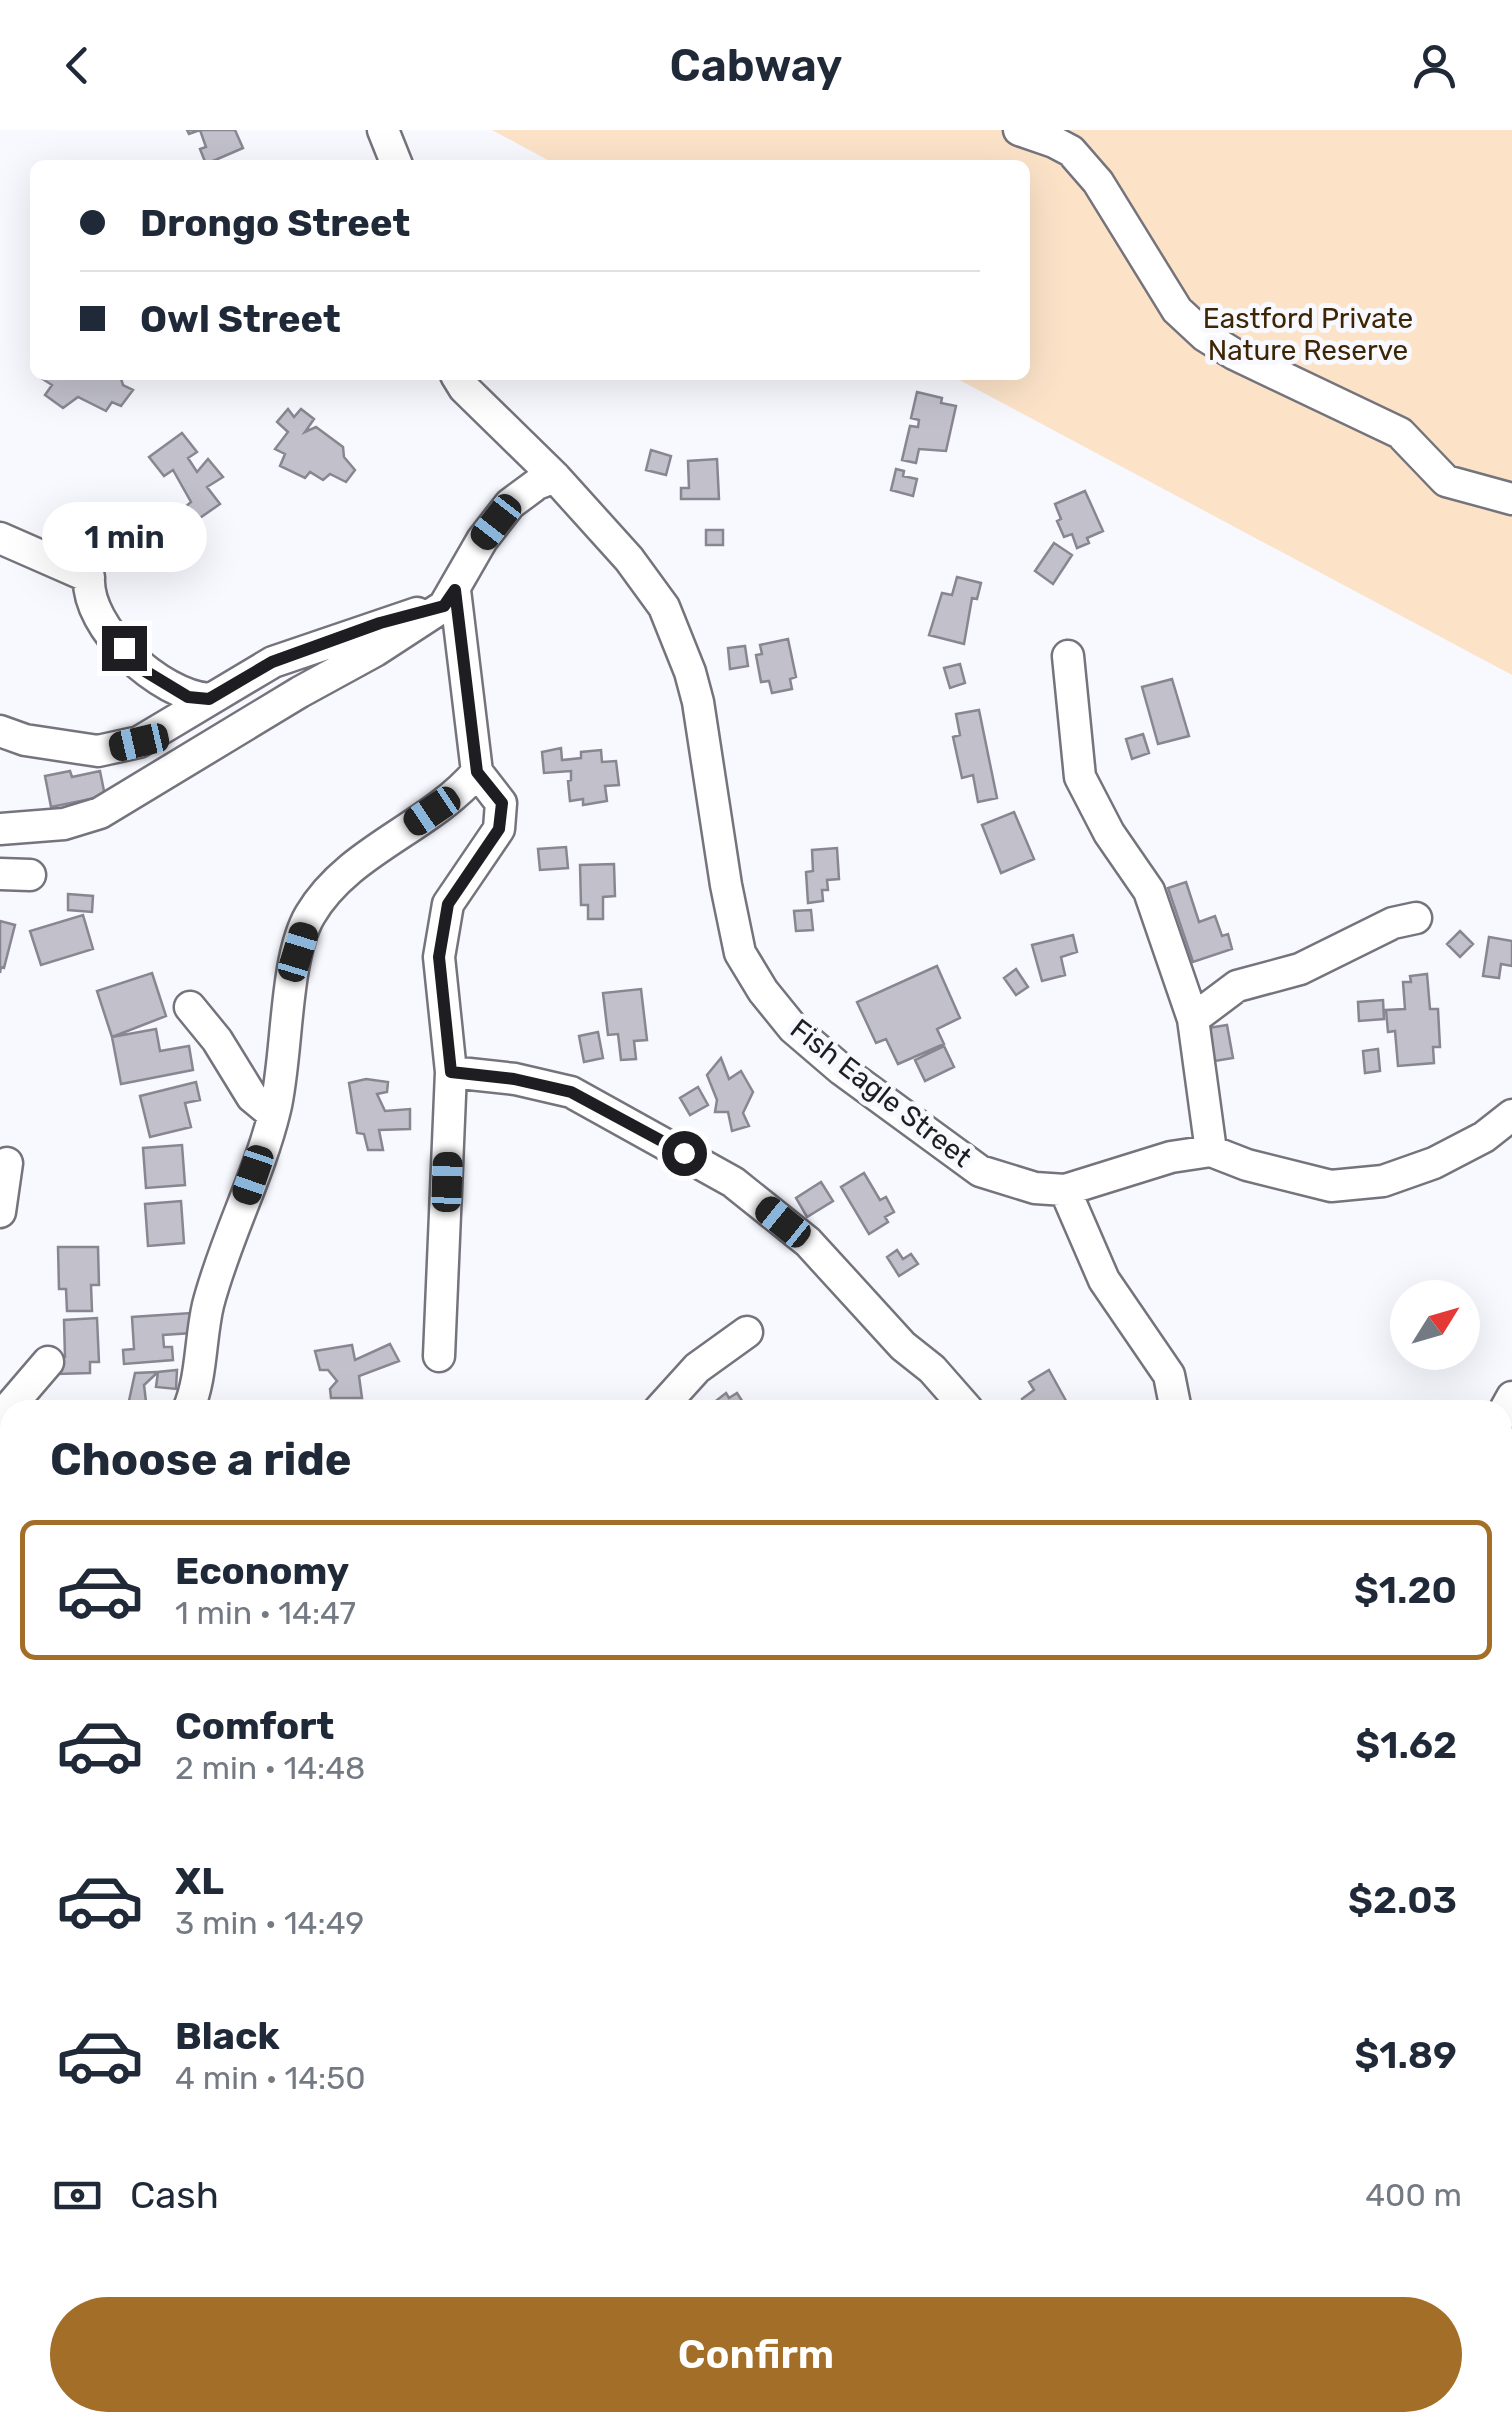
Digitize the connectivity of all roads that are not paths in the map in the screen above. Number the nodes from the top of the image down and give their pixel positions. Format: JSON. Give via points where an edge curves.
{"nodes":[{"id":1,"x":383,"y":130,"type":"edge"},
{"id":2,"x":1018,"y":130,"type":"edge"},
{"id":3,"x":395,"y":160,"type":"edge"},
{"id":4,"x":459,"y":380,"type":"edge"},
{"id":5,"x":555,"y":477,"type":"junction"},
{"id":6,"x":1512,"y":499,"type":"edge"},
{"id":7,"x":0,"y":538,"type":"edge"},
{"id":8,"x":449,"y":598,"type":"junction"},
{"id":9,"x":1068,"y":656,"type":"dead end"},
{"id":10,"x":209,"y":699,"type":"junction"},
{"id":11,"x":0,"y":731,"type":"edge"},
{"id":12,"x":477,"y":772,"type":"junction"},
{"id":13,"x":0,"y":828,"type":"edge"},
{"id":14,"x":1416,"y":918,"type":"dead end"},
{"id":15,"x":190,"y":1007,"type":"dead end"},
{"id":16,"x":1194,"y":1019,"type":"junction"},
{"id":17,"x":451,"y":1072,"type":"junction"},
{"id":18,"x":275,"y":1110,"type":"junction"},
{"id":19,"x":1512,"y":1115,"type":"edge"},
{"id":20,"x":1210,"y":1151,"type":"junction"},
{"id":21,"x":7,"y":1163,"type":"dead end"},
{"id":22,"x":1065,"y":1190,"type":"junction"},
{"id":23,"x":0,"y":1212,"type":"edge"},
{"id":24,"x":747,"y":1332,"type":"dead end"},
{"id":25,"x":439,"y":1356,"type":"dead end"},
{"id":26,"x":48,"y":1362,"type":"dead end"},
{"id":27,"x":15,"y":1400,"type":"edge"},
{"id":28,"x":190,"y":1400,"type":"edge"},
{"id":29,"x":668,"y":1400,"type":"edge"},
{"id":30,"x":959,"y":1400,"type":"edge"},
{"id":31,"x":1174,"y":1400,"type":"edge"}],
"edges":[{"from":1,"to":3,"type":"street"},
{"from":2,"to":6,"type":"street","via":[[1070,152],[1098,182],[1177,310],[1206,336],[1400,434],[1446,481]]},
{"from":4,"to":5,"type":"street","name":"Fish Eagle Street"},
{"from":5,"to":8,"type":"street","via":[[510,504]]},
{"from":5,"to":22,"type":"street","name":"Fish Eagle Street","via":[[664,606],[698,702],[740,953],[762,991],[842,1070],[980,1172]]},
{"from":7,"to":10,"type":"street","via":[[88,577],[88,594],[104,625],[145,671],[188,697]]},
{"from":8,"to":10,"type":"street","via":[[272,662]]},
{"from":8,"to":12,"type":"street"},
{"from":8,"to":13,"type":"street","via":[[375,651],[100,813],[64,824]]},
{"from":9,"to":16,"type":"street","via":[[1080,777],[1149,891]]},
{"from":10,"to":11,"type":"street","via":[[139,742],[98,751]]},
{"from":12,"to":17,"type":"street","via":[[502,803],[499,829],[448,904],[439,957]]},
{"from":12,"to":18,"type":"street","via":[[326,890],[308,918]]},
{"from":14,"to":16,"type":"street","via":[[1392,923],[1300,969],[1237,986]]},
{"from":15,"to":18,"type":"street","via":[[252,1097]]},
{"from":16,"to":20,"type":"street"},
{"from":17,"to":25,"type":"street"},
{"from":17,"to":30,"type":"street","via":[[571,1092],[733,1182],[808,1242]]},
{"from":18,"to":28,"type":"street","via":[[208,1305]]},
{"from":19,"to":20,"type":"street","via":[[1484,1137],[1383,1181],[1331,1186]]},
{"from":20,"to":22,"type":"street","name":"Fish Eagle Street"},
{"from":21,"to":23,"type":"street"},
{"from":22,"to":31,"type":"street","via":[[1104,1280],[1170,1376]]},
{"from":24,"to":29,"type":"street","via":[[697,1368]]},
{"from":26,"to":27,"type":"street"}]}
